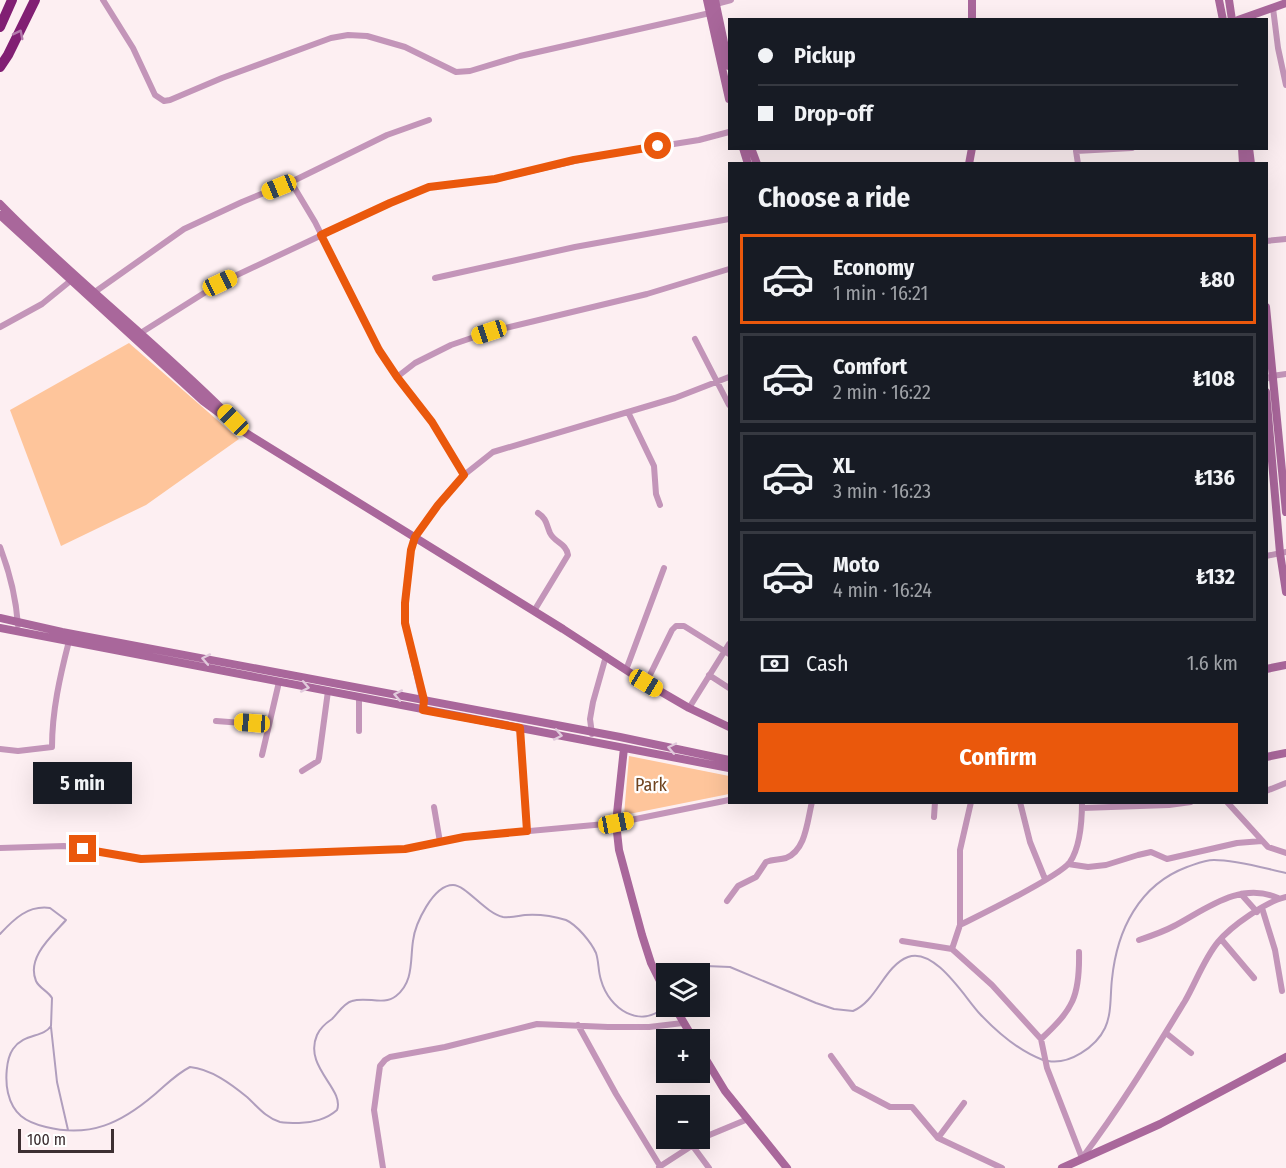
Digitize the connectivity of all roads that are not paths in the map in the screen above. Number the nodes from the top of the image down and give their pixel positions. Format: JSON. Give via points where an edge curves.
{"nodes":[{"id":1,"x":12,"y":0,"type":"edge"},
{"id":2,"x":35,"y":0,"type":"edge"},
{"id":3,"x":103,"y":0,"type":"edge"},
{"id":4,"x":707,"y":0,"type":"edge"},
{"id":5,"x":731,"y":0,"type":"edge"},
{"id":6,"x":972,"y":0,"type":"edge"},
{"id":7,"x":1219,"y":0,"type":"edge"},
{"id":8,"x":1228,"y":0,"type":"edge"},
{"id":9,"x":716,"y":2,"type":"edge"},
{"id":10,"x":1286,"y":3,"type":"edge"},
{"id":11,"x":1273,"y":8,"type":"junction"},
{"id":12,"x":710,"y":14,"type":"junction"},
{"id":13,"x":972,"y":18,"type":"edge"},
{"id":14,"x":1223,"y":18,"type":"edge"},
{"id":15,"x":1232,"y":18,"type":"edge"},
{"id":16,"x":1244,"y":18,"type":"edge"},
{"id":17,"x":0,"y":27,"type":"edge"},
{"id":18,"x":728,"y":61,"type":"edge"},
{"id":19,"x":0,"y":67,"type":"edge"},
{"id":20,"x":1286,"y":85,"type":"edge"},
{"id":21,"x":728,"y":95,"type":"edge"},
{"id":22,"x":429,"y":120,"type":"dead end"},
{"id":23,"x":728,"y":132,"type":"edge"},
{"id":24,"x":1095,"y":150,"type":"edge"},
{"id":25,"x":1078,"y":162,"type":"edge"},
{"id":26,"x":291,"y":182,"type":"junction"},
{"id":27,"x":0,"y":204,"type":"edge"},
{"id":28,"x":0,"y":215,"type":"edge"},
{"id":29,"x":728,"y":219,"type":"edge"},
{"id":30,"x":321,"y":235,"type":"junction"},
{"id":31,"x":1286,"y":239,"type":"edge"},
{"id":32,"x":1268,"y":242,"type":"edge"},
{"id":33,"x":728,"y":269,"type":"edge"},
{"id":34,"x":74,"y":278,"type":"junction"},
{"id":35,"x":435,"y":278,"type":"dead end"},
{"id":36,"x":91,"y":294,"type":"junction"},
{"id":37,"x":0,"y":327,"type":"edge"},
{"id":38,"x":137,"y":336,"type":"junction"},
{"id":39,"x":695,"y":339,"type":"dead end"},
{"id":40,"x":1268,"y":354,"type":"edge"},
{"id":41,"x":1286,"y":374,"type":"edge"},
{"id":42,"x":397,"y":377,"type":"junction"},
{"id":43,"x":728,"y":377,"type":"edge"},
{"id":44,"x":1269,"y":377,"type":"edge"},
{"id":45,"x":717,"y":382,"type":"junction"},
{"id":46,"x":728,"y":403,"type":"edge"},
{"id":47,"x":1268,"y":411,"type":"edge"},
{"id":48,"x":628,"y":412,"type":"junction"},
{"id":49,"x":464,"y":475,"type":"junction"},
{"id":50,"x":660,"y":505,"type":"dead end"},
{"id":51,"x":1286,"y":512,"type":"edge"},
{"id":52,"x":538,"y":513,"type":"dead end"},
{"id":53,"x":415,"y":537,"type":"junction"},
{"id":54,"x":0,"y":547,"type":"edge"},
{"id":55,"x":1283,"y":552,"type":"edge"},
{"id":56,"x":1268,"y":556,"type":"edge"},
{"id":57,"x":664,"y":568,"type":"dead end"},
{"id":58,"x":1286,"y":592,"type":"edge"},
{"id":59,"x":534,"y":610,"type":"junction"},
{"id":60,"x":0,"y":618,"type":"edge"},
{"id":61,"x":17,"y":622,"type":"junction"},
{"id":62,"x":0,"y":628,"type":"edge"},
{"id":63,"x":18,"y":632,"type":"junction"},
{"id":64,"x":69,"y":641,"type":"junction"},
{"id":65,"x":727,"y":652,"type":"edge"},
{"id":66,"x":606,"y":656,"type":"junction"},
{"id":67,"x":1286,"y":665,"type":"edge"},
{"id":68,"x":1268,"y":669,"type":"edge"},
{"id":69,"x":626,"y":670,"type":"junction"},
{"id":70,"x":709,"y":675,"type":"junction"},
{"id":71,"x":279,"y":682,"type":"junction"},
{"id":72,"x":646,"y":683,"type":"junction"},
{"id":73,"x":728,"y":687,"type":"edge"},
{"id":74,"x":328,"y":691,"type":"junction"},
{"id":75,"x":359,"y":697,"type":"junction"},
{"id":76,"x":424,"y":700,"type":"junction"},
{"id":77,"x":688,"y":708,"type":"junction"},
{"id":78,"x":423,"y":710,"type":"junction"},
{"id":79,"x":216,"y":721,"type":"dead end"},
{"id":80,"x":269,"y":725,"type":"junction"},
{"id":81,"x":728,"y":727,"type":"edge"},
{"id":82,"x":520,"y":728,"type":"junction"},
{"id":83,"x":359,"y":731,"type":"dead end"},
{"id":84,"x":592,"y":732,"type":"junction"},
{"id":85,"x":592,"y":742,"type":"junction"},
{"id":86,"x":624,"y":748,"type":"junction"},
{"id":87,"x":0,"y":749,"type":"edge"},
{"id":88,"x":1286,"y":753,"type":"edge"},
{"id":89,"x":262,"y":755,"type":"dead end"},
{"id":90,"x":1268,"y":757,"type":"edge"},
{"id":91,"x":728,"y":760,"type":"edge"},
{"id":92,"x":728,"y":768,"type":"edge"},
{"id":93,"x":302,"y":771,"type":"dead end"},
{"id":94,"x":1286,"y":783,"type":"edge"},
{"id":95,"x":1268,"y":790,"type":"edge"},
{"id":96,"x":728,"y":800,"type":"edge"},
{"id":97,"x":812,"y":804,"type":"edge"},
{"id":98,"x":935,"y":804,"type":"edge"},
{"id":99,"x":971,"y":804,"type":"edge"},
{"id":100,"x":1020,"y":804,"type":"edge"},
{"id":101,"x":1176,"y":804,"type":"edge"},
{"id":102,"x":1229,"y":804,"type":"edge"},
{"id":103,"x":1082,"y":805,"type":"edge"},
{"id":104,"x":434,"y":807,"type":"dead end"},
{"id":105,"x":934,"y":817,"type":"dead end"},
{"id":106,"x":616,"y":823,"type":"junction"},
{"id":107,"x":527,"y":831,"type":"junction"},
{"id":108,"x":1262,"y":841,"type":"junction"},
{"id":109,"x":440,"y":842,"type":"junction"},
{"id":110,"x":0,"y":848,"type":"edge"},
{"id":111,"x":1286,"y":854,"type":"edge"},
{"id":112,"x":1068,"y":864,"type":"junction"},
{"id":113,"x":1045,"y":879,"type":"junction"},
{"id":114,"x":1241,"y":894,"type":"junction"},
{"id":115,"x":1286,"y":897,"type":"edge"},
{"id":116,"x":1278,"y":898,"type":"junction"},
{"id":117,"x":727,"y":901,"type":"dead end"},
{"id":118,"x":1259,"y":910,"type":"junction"},
{"id":119,"x":960,"y":925,"type":"junction"},
{"id":120,"x":1221,"y":939,"type":"junction"},
{"id":121,"x":1139,"y":940,"type":"dead end"},
{"id":122,"x":902,"y":941,"type":"dead end"},
{"id":123,"x":952,"y":949,"type":"junction"},
{"id":124,"x":1078,"y":952,"type":"dead end"},
{"id":125,"x":656,"y":973,"type":"edge"},
{"id":126,"x":1254,"y":978,"type":"dead end"},
{"id":127,"x":1282,"y":991,"type":"dead end"},
{"id":128,"x":680,"y":1017,"type":"edge"},
{"id":129,"x":683,"y":1023,"type":"junction"},
{"id":130,"x":578,"y":1025,"type":"junction"},
{"id":131,"x":687,"y":1029,"type":"edge"},
{"id":132,"x":1166,"y":1033,"type":"junction"},
{"id":133,"x":1041,"y":1039,"type":"junction"},
{"id":134,"x":1191,"y":1053,"type":"dead end"},
{"id":135,"x":831,"y":1056,"type":"dead end"},
{"id":136,"x":1286,"y":1057,"type":"edge"},
{"id":137,"x":710,"y":1066,"type":"edge"},
{"id":138,"x":964,"y":1103,"type":"dead end"},
{"id":139,"x":748,"y":1119,"type":"junction"},
{"id":140,"x":710,"y":1135,"type":"edge"},
{"id":141,"x":938,"y":1138,"type":"junction"},
{"id":142,"x":685,"y":1149,"type":"edge"},
{"id":143,"x":696,"y":1149,"type":"edge"},
{"id":144,"x":1082,"y":1158,"type":"junction"},
{"id":145,"x":658,"y":1167,"type":"edge"},
{"id":146,"x":1066,"y":1167,"type":"edge"},
{"id":147,"x":383,"y":1168,"type":"edge"},
{"id":148,"x":709,"y":1168,"type":"edge"},
{"id":149,"x":787,"y":1168,"type":"edge"},
{"id":150,"x":1002,"y":1168,"type":"edge"}],
"edges":[{"from":1,"to":17,"type":"highway"},
{"from":19,"to":2,"type":"highway","one_way":true},
{"from":3,"to":12,"type":"street","via":[[133,48],[155,95],[164,101],[348,35],[405,47],[456,72]]},
{"from":4,"to":12,"type":"street"},
{"from":5,"to":9,"type":"street"},
{"from":6,"to":13,"type":"street"},
{"from":7,"to":14,"type":"street"},
{"from":8,"to":15,"type":"street"},
{"from":9,"to":18,"type":"street"},
{"from":10,"to":11,"type":"street"},
{"from":11,"to":16,"type":"street"},
{"from":11,"to":20,"type":"street"},
{"from":12,"to":21,"type":"street"},
{"from":22,"to":26,"type":"street","via":[[387,135]]},
{"from":23,"to":30,"type":"street","via":[[495,179],[429,187]]},
{"from":24,"to":25,"type":"street","via":[[1076,151]]},
{"from":26,"to":30,"type":"street"},
{"from":26,"to":36,"type":"street","via":[[184,229]]},
{"from":27,"to":34,"type":"street"},
{"from":28,"to":34,"type":"street"},
{"from":29,"to":35,"type":"street"},
{"from":30,"to":38,"type":"street","via":[[220,283]]},
{"from":30,"to":42,"type":"street","via":[[379,350]]},
{"from":31,"to":32,"type":"street"},
{"from":33,"to":42,"type":"street","via":[[647,294],[489,332],[451,345]]},
{"from":34,"to":36,"type":"street"},
{"from":34,"to":37,"type":"street","via":[[42,304]]},
{"from":36,"to":38,"type":"street"},
{"from":38,"to":53,"type":"street","via":[[191,378],[246,433]]},
{"from":39,"to":45,"type":"street"},
{"from":40,"to":44,"type":"street"},
{"from":41,"to":44,"type":"street"},
{"from":42,"to":49,"type":"street","via":[[432,422]]},
{"from":43,"to":45,"type":"street"},
{"from":44,"to":51,"type":"street"},
{"from":45,"to":46,"type":"street"},
{"from":45,"to":48,"type":"street"},
{"from":47,"to":55,"type":"street"},
{"from":48,"to":49,"type":"street","via":[[493,452]]},
{"from":48,"to":50,"type":"street","via":[[654,466]]},
{"from":49,"to":53,"type":"street"},
{"from":52,"to":59,"type":"street","via":[[548,521],[552,536],[566,547],[568,555]]},
{"from":53,"to":59,"type":"street"},
{"from":53,"to":76,"type":"street","via":[[405,623]]},
{"from":54,"to":61,"type":"street","via":[[12,582]]},
{"from":55,"to":56,"type":"street"},
{"from":55,"to":58,"type":"street"},
{"from":57,"to":69,"type":"street"},
{"from":59,"to":66,"type":"street"},
{"from":60,"to":61,"type":"street"},
{"from":61,"to":63,"type":"street"},
{"from":76,"to":61,"type":"street","one_way":true},
{"from":62,"to":63,"type":"street"},
{"from":63,"to":64,"type":"street"},
{"from":64,"to":71,"type":"street"},
{"from":64,"to":87,"type":"street","via":[[59,680],[52,747]]},
{"from":65,"to":70,"type":"street"},
{"from":65,"to":72,"type":"street","via":[[684,626],[676,626]]},
{"from":66,"to":69,"type":"street"},
{"from":66,"to":84,"type":"street","via":[[593,702]]},
{"from":67,"to":68,"type":"street"},
{"from":69,"to":72,"type":"street"},
{"from":70,"to":73,"type":"street"},
{"from":70,"to":77,"type":"street"},
{"from":71,"to":74,"type":"street","one_way":true},
{"from":71,"to":80,"type":"street"},
{"from":72,"to":77,"type":"street"},
{"from":74,"to":75,"type":"street"},
{"from":74,"to":93,"type":"street","via":[[319,758]]},
{"from":75,"to":78,"type":"street"},
{"from":75,"to":83,"type":"street"},
{"from":76,"to":78,"type":"street"},
{"from":76,"to":84,"type":"street"},
{"from":77,"to":81,"type":"street"},
{"from":78,"to":82,"type":"street"},
{"from":79,"to":80,"type":"street"},
{"from":80,"to":89,"type":"street"},
{"from":82,"to":85,"type":"street","one_way":true},
{"from":82,"to":107,"type":"street"},
{"from":84,"to":85,"type":"street"},
{"from":91,"to":84,"type":"street","one_way":true},
{"from":85,"to":86,"type":"street"},
{"from":86,"to":92,"type":"street"},
{"from":86,"to":106,"type":"street"},
{"from":88,"to":90,"type":"street"},
{"from":94,"to":95,"type":"street"},
{"from":96,"to":106,"type":"street"},
{"from":97,"to":117,"type":"street","via":[[796,852],[766,861],[756,877],[738,886]]},
{"from":98,"to":105,"type":"street"},
{"from":99,"to":119,"type":"street","via":[[960,849]]},
{"from":100,"to":113,"type":"street"},
{"from":101,"to":103,"type":"street"},
{"from":102,"to":108,"type":"street"},
{"from":103,"to":112,"type":"street"},
{"from":104,"to":109,"type":"street"},
{"from":106,"to":107,"type":"street"},
{"from":106,"to":125,"type":"street","via":[[630,895]]},
{"from":107,"to":109,"type":"street"},
{"from":108,"to":111,"type":"street"},
{"from":108,"to":112,"type":"street","via":[[1167,859],[1151,852],[1099,866]]},
{"from":109,"to":110,"type":"street","via":[[405,849],[141,859],[64,846]]},
{"from":112,"to":113,"type":"street"},
{"from":113,"to":119,"type":"street"},
{"from":114,"to":116,"type":"street","via":[[1261,893]]},
{"from":114,"to":118,"type":"street"},
{"from":114,"to":121,"type":"street","via":[[1223,898],[1173,927]]},
{"from":115,"to":116,"type":"street"},
{"from":116,"to":118,"type":"street"},
{"from":118,"to":120,"type":"street"},
{"from":118,"to":127,"type":"street","via":[[1275,950]]},
{"from":119,"to":123,"type":"street"},
{"from":120,"to":126,"type":"street"},
{"from":120,"to":132,"type":"street"},
{"from":122,"to":123,"type":"street"},
{"from":123,"to":133,"type":"street","via":[[992,985]]},
{"from":124,"to":133,"type":"street","via":[[1071,1007]]},
{"from":128,"to":129,"type":"street"},
{"from":129,"to":130,"type":"street","via":[[649,1027]]},
{"from":129,"to":131,"type":"street"},
{"from":130,"to":145,"type":"street"},
{"from":130,"to":147,"type":"street","via":[[531,1024],[385,1060],[380,1065],[374,1110]]},
{"from":132,"to":134,"type":"street"},
{"from":132,"to":144,"type":"street"},
{"from":133,"to":144,"type":"street","via":[[1047,1068]]},
{"from":135,"to":141,"type":"street","via":[[854,1088],[890,1107],[914,1108]]},
{"from":136,"to":144,"type":"street","via":[[1160,1124]]},
{"from":137,"to":139,"type":"street"},
{"from":138,"to":141,"type":"street"},
{"from":139,"to":140,"type":"street"},
{"from":139,"to":149,"type":"street"},
{"from":141,"to":150,"type":"street"},
{"from":142,"to":145,"type":"street"},
{"from":143,"to":148,"type":"street"},
{"from":144,"to":146,"type":"street"}]}
